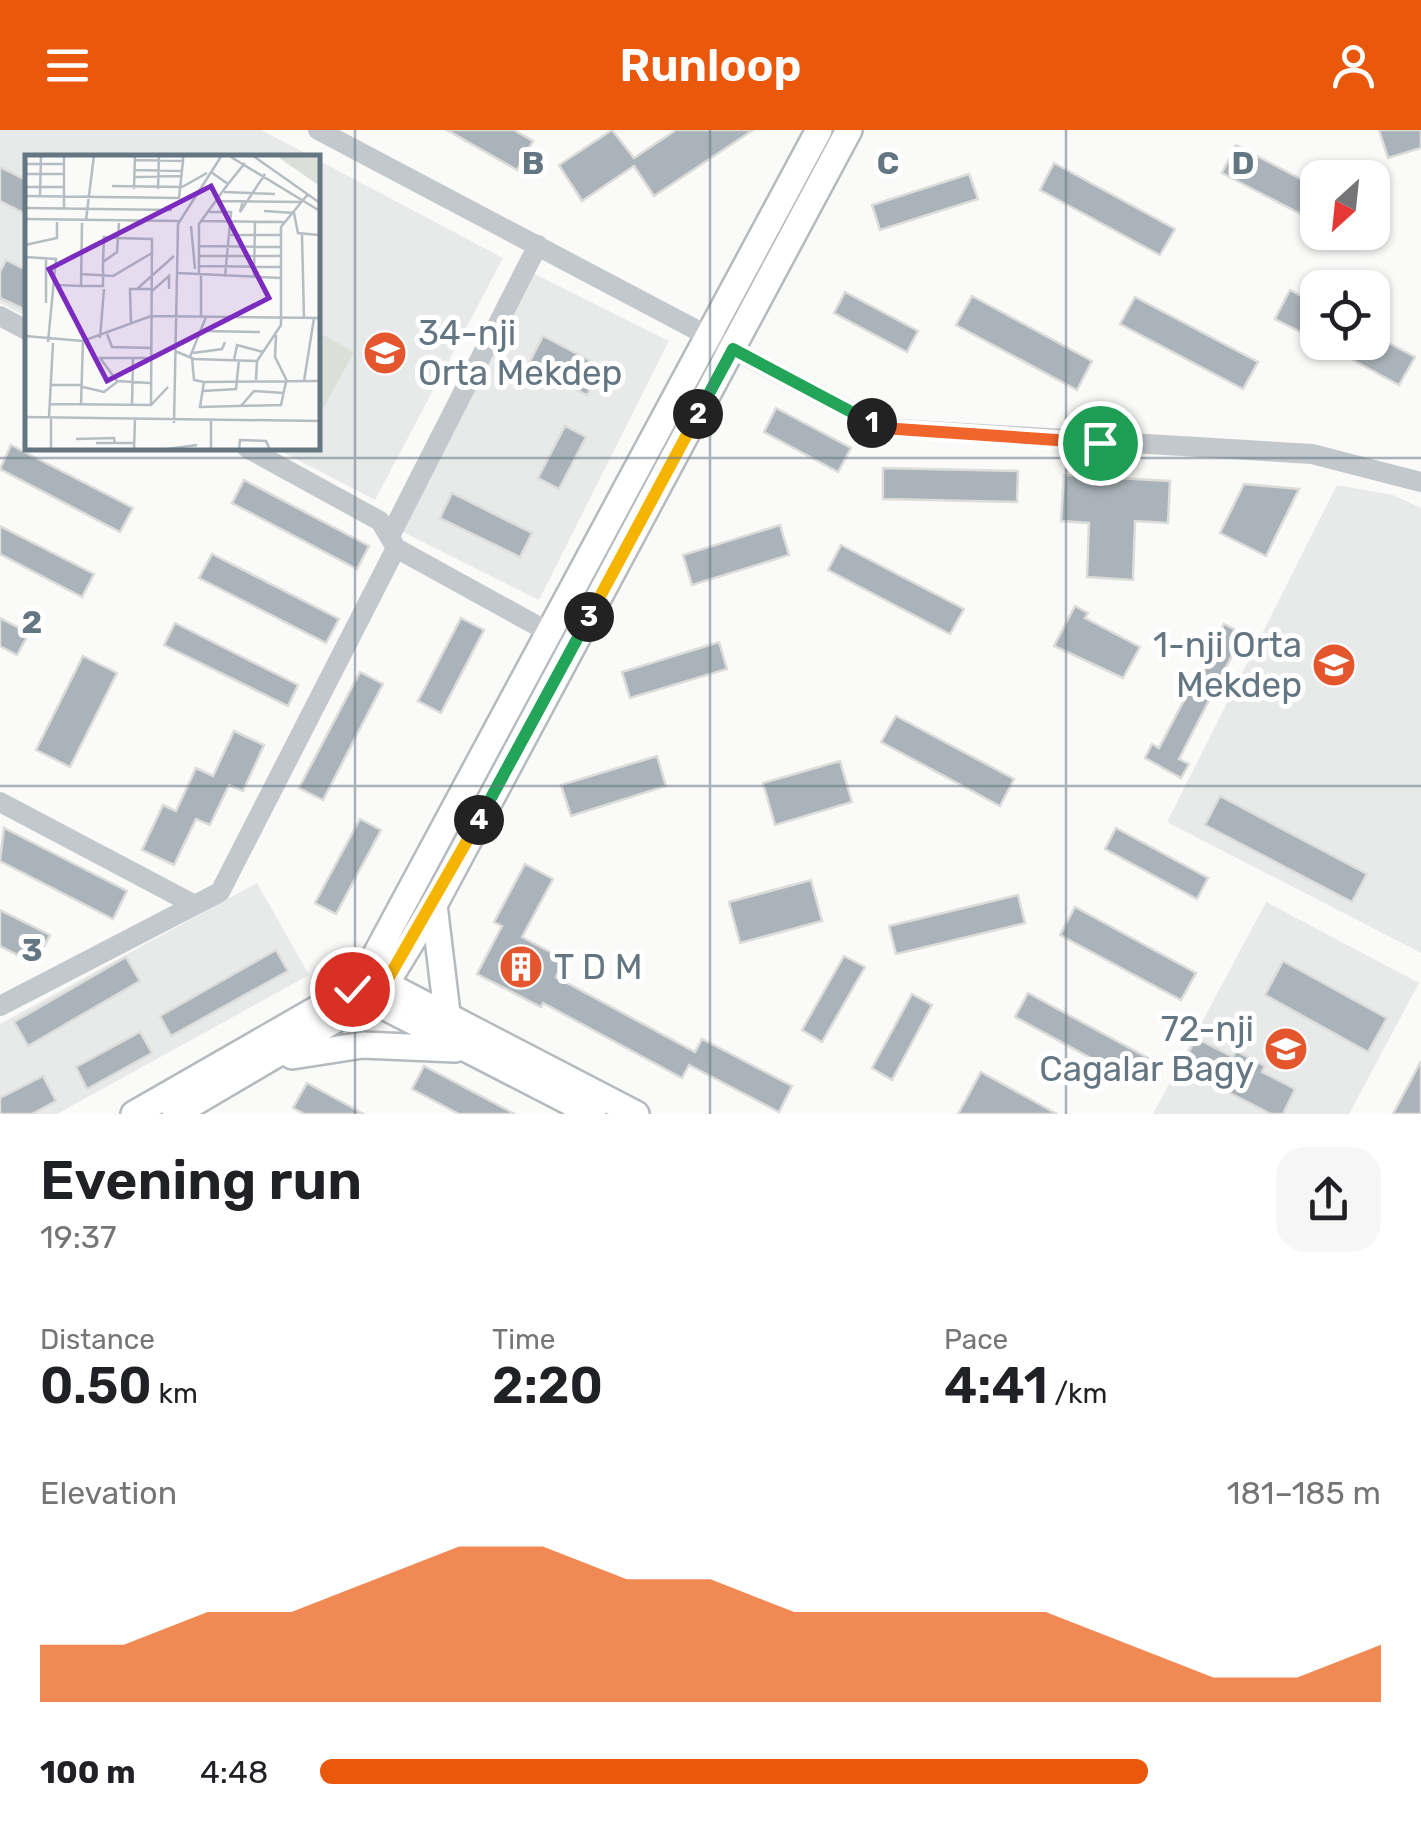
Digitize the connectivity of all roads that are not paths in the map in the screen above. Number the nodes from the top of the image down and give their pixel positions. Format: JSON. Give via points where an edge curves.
{"nodes":[{"id":1,"x":318,"y":130,"type":"edge"},
{"id":2,"x":819,"y":130,"type":"edge"},
{"id":3,"x":849,"y":130,"type":"edge"},
{"id":4,"x":538,"y":245,"type":"junction"},
{"id":5,"x":0,"y":316,"type":"edge"},
{"id":6,"x":25,"y":328,"type":"edge"},
{"id":7,"x":722,"y":343,"type":"junction"},
{"id":8,"x":250,"y":450,"type":"edge"},
{"id":9,"x":1421,"y":482,"type":"edge"},
{"id":10,"x":393,"y":541,"type":"junction"},
{"id":11,"x":552,"y":634,"type":"junction"},
{"id":12,"x":0,"y":802,"type":"edge"},
{"id":13,"x":193,"y":904,"type":"junction"},
{"id":14,"x":434,"y":905,"type":"junction"},
{"id":15,"x":368,"y":987,"type":"junction"},
{"id":16,"x":0,"y":1006,"type":"edge"},
{"id":17,"x":447,"y":1013,"type":"junction"},
{"id":18,"x":468,"y":1050,"type":"junction"},
{"id":19,"x":267,"y":1062,"type":"junction"},
{"id":20,"x":134,"y":1114,"type":"edge"},
{"id":21,"x":175,"y":1114,"type":"edge"},
{"id":22,"x":593,"y":1114,"type":"edge"},
{"id":23,"x":636,"y":1114,"type":"edge"}],
"edges":[{"from":1,"to":4,"type":"street"},
{"from":2,"to":7,"type":"main road"},
{"from":3,"to":7,"type":"main road"},
{"from":4,"to":7,"type":"street"},
{"from":4,"to":10,"type":"street"},
{"from":5,"to":6,"type":"street"},
{"from":7,"to":9,"type":"street","via":[[882,428],[1312,454]]},
{"from":7,"to":11,"type":"main road"},
{"from":7,"to":14,"type":"main road"},
{"from":8,"to":10,"type":"street","via":[[380,521]]},
{"from":10,"to":11,"type":"street"},
{"from":10,"to":13,"type":"street","via":[[236,866],[220,892]]},
{"from":11,"to":15,"type":"main road"},
{"from":12,"to":13,"type":"street"},
{"from":13,"to":16,"type":"street"},
{"from":14,"to":15,"type":"main road"},
{"from":14,"to":17,"type":"main road"},
{"from":15,"to":17,"type":"main road"},
{"from":15,"to":18,"type":"main road"},
{"from":15,"to":19,"type":"main road"},
{"from":15,"to":20,"type":"main road"},
{"from":17,"to":23,"type":"main road"},
{"from":18,"to":19,"type":"main road","via":[[362,1044]]},
{"from":18,"to":22,"type":"main road"},
{"from":19,"to":21,"type":"main road"}]}
